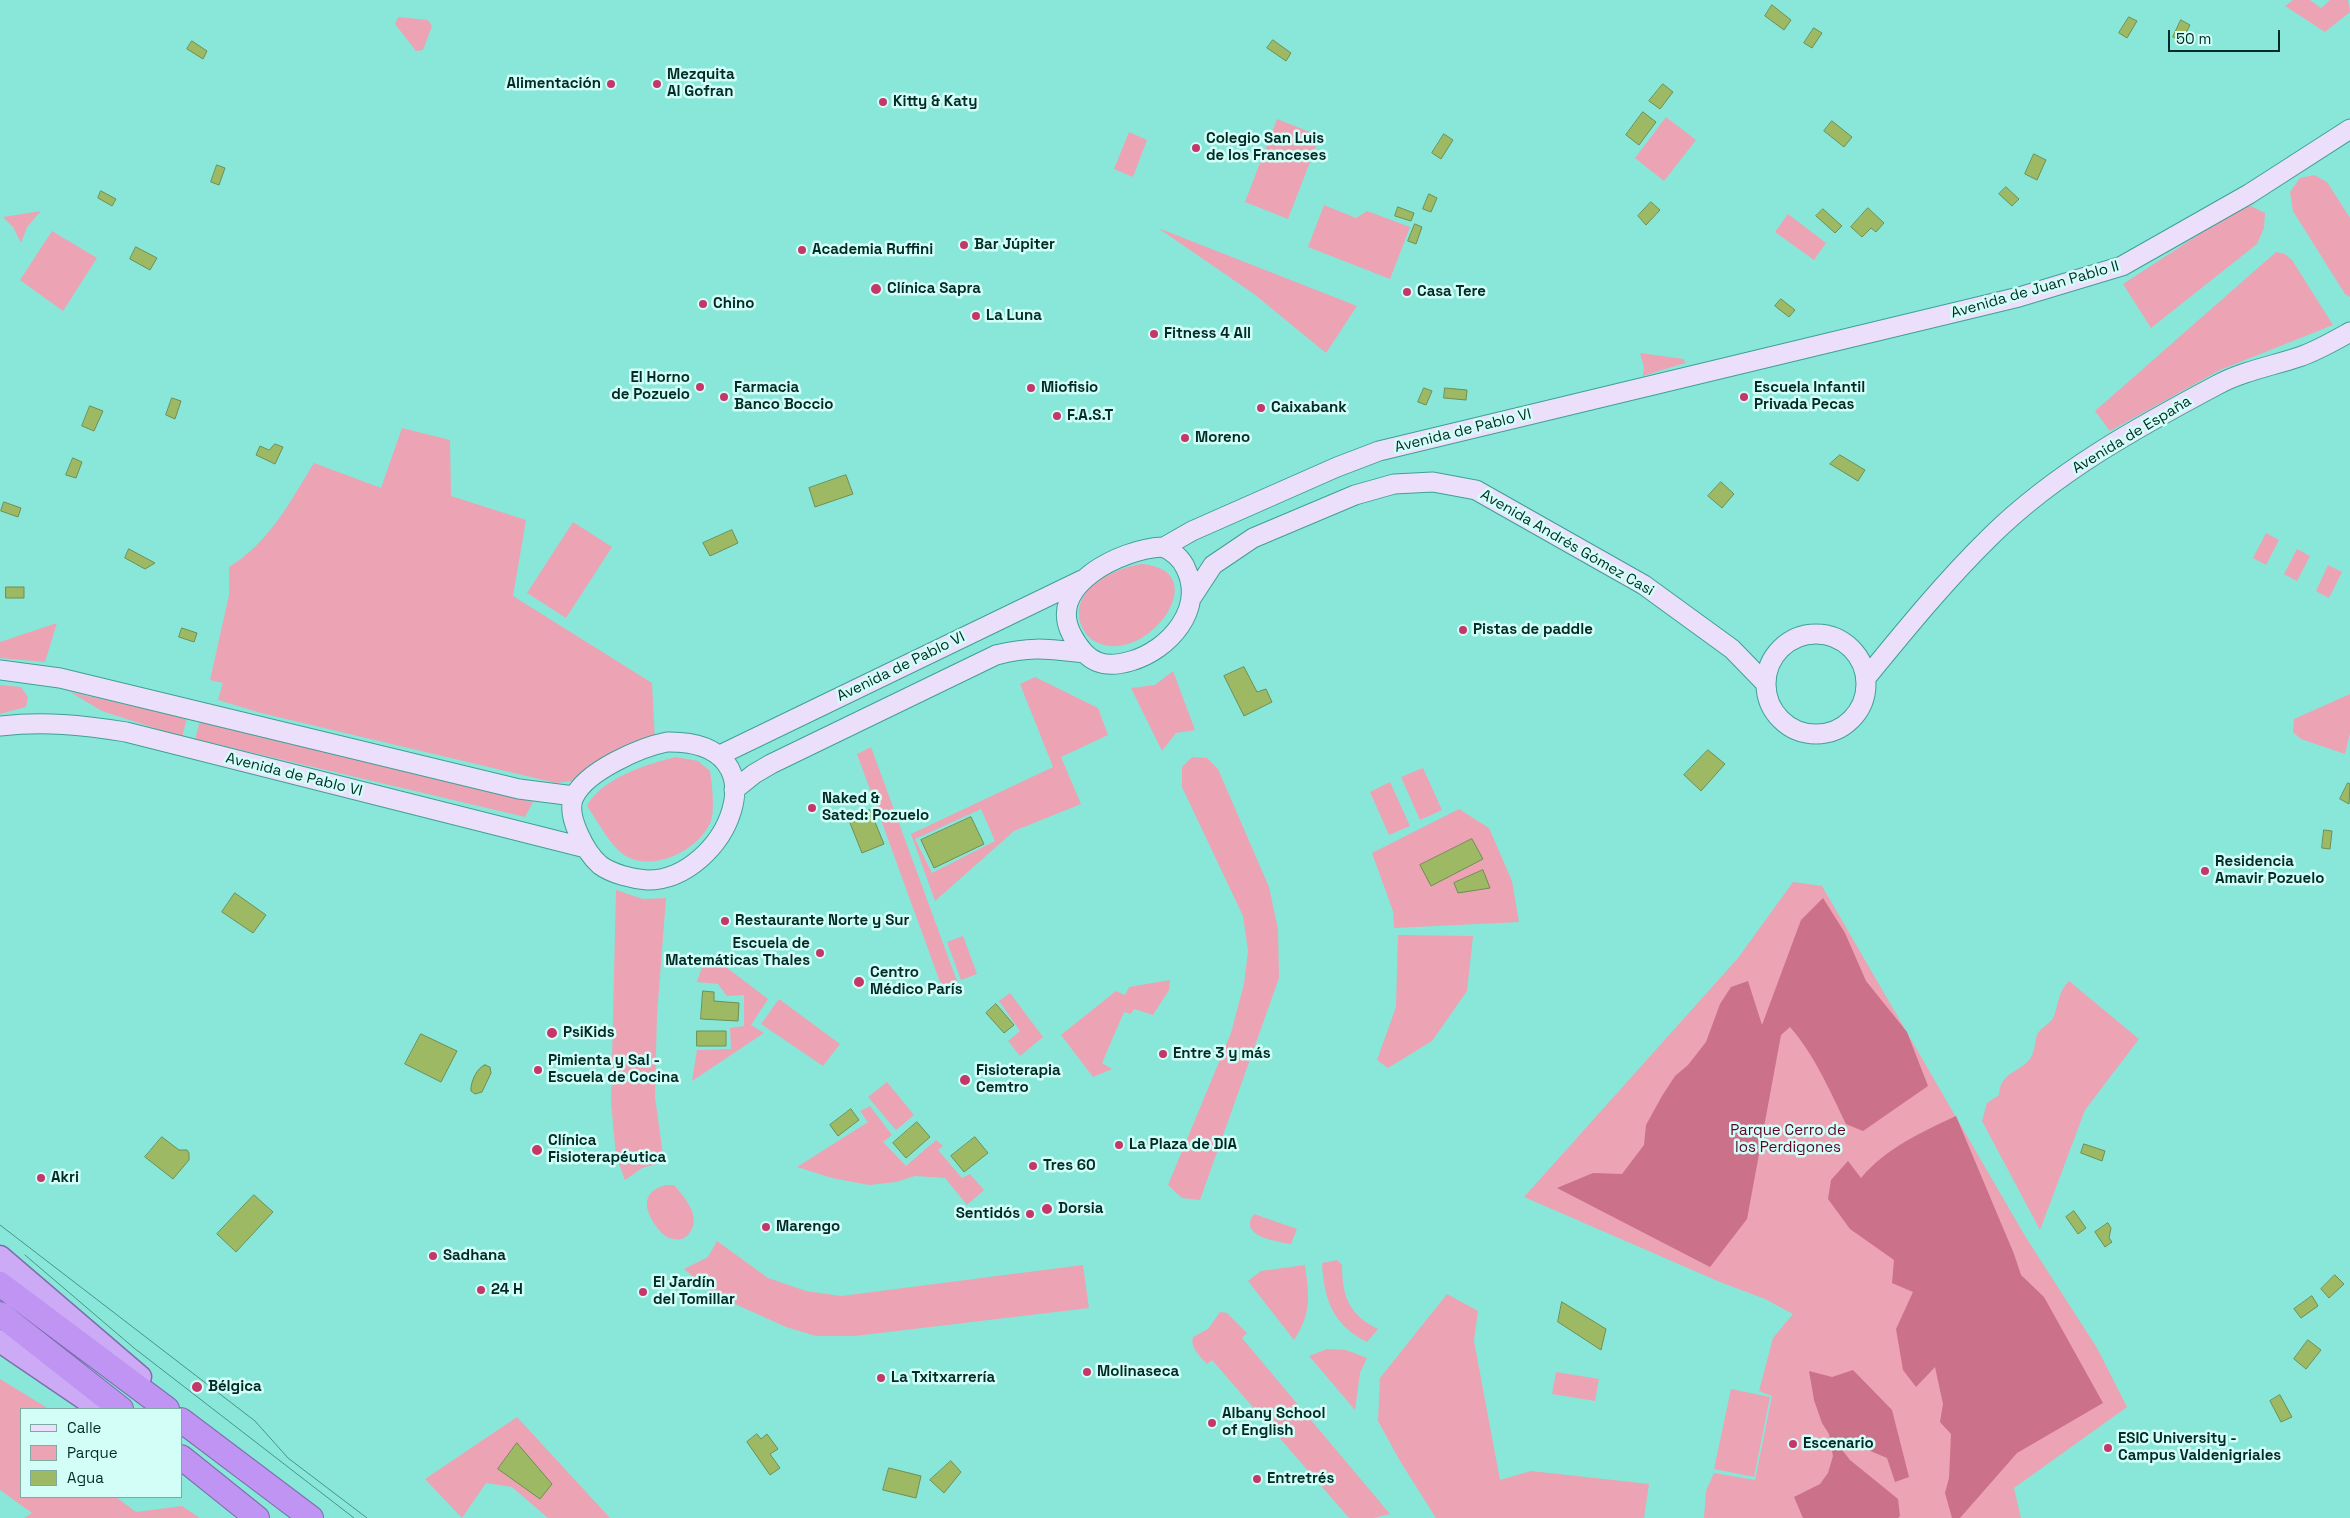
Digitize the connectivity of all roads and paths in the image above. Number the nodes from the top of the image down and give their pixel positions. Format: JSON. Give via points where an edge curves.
{"nodes":[{"id":1,"x":2350,"y":129,"type":"edge"},
{"id":2,"x":2350,"y":332,"type":"edge"},
{"id":3,"x":1776,"y":355,"type":"joint"},
{"id":4,"x":1164,"y":547,"type":"junction"},
{"id":5,"x":1082,"y":580,"type":"junction"},
{"id":6,"x":1192,"y":597,"type":"junction"},
{"id":7,"x":1084,"y":653,"type":"junction"},
{"id":8,"x":0,"y":670,"type":"edge"},
{"id":9,"x":1866,"y":678,"type":"junction"},
{"id":10,"x":1766,"y":684,"type":"junction"},
{"id":11,"x":0,"y":726,"type":"edge"},
{"id":12,"x":720,"y":755,"type":"junction"},
{"id":13,"x":734,"y":790,"type":"junction"},
{"id":14,"x":574,"y":796,"type":"junction"},
{"id":15,"x":586,"y":848,"type":"junction"},
{"id":16,"x":0,"y":1257,"type":"edge"},
{"id":17,"x":0,"y":1284,"type":"edge"},
{"id":18,"x":0,"y":1314,"type":"edge"},
{"id":19,"x":0,"y":1341,"type":"edge"},
{"id":20,"x":99,"y":1408,"type":"edge"},
{"id":21,"x":120,"y":1408,"type":"edge"},
{"id":22,"x":166,"y":1408,"type":"edge"},
{"id":23,"x":178,"y":1408,"type":"edge"},
{"id":24,"x":182,"y":1412,"type":"edge"},
{"id":25,"x":182,"y":1421,"type":"edge"},
{"id":26,"x":182,"y":1458,"type":"edge"},
{"id":27,"x":182,"y":1467,"type":"edge"},
{"id":28,"x":305,"y":1514,"type":"edge"},
{"id":29,"x":257,"y":1518,"type":"edge"}],
"edges":[{"from":1,"to":3,"type":"main road","name":"Avenida de Juan Pablo II","via":[[2249,194],[2122,266],[2019,297]]},
{"from":2,"to":9,"type":"main road","name":"Avenida de España","via":[[2301,357],[2252,370],[2219,384],[2109,446],[2045,490],[1991,535],[1908,626]]},
{"from":3,"to":4,"type":"main road","name":"Avenida de Pablo VI","via":[[1379,451],[1192,531]]},
{"from":4,"to":5,"type":"main road","via":[[1135,552]]},
{"from":4,"to":6,"type":"main road","via":[[1184,565],[1192,585]]},
{"from":5,"to":7,"type":"main road","via":[[1070,600],[1066,618]]},
{"from":5,"to":12,"type":"main road","name":"Avenida de Pablo VI"},
{"from":6,"to":7,"type":"main road","via":[[1181,625],[1163,644],[1145,656],[1122,663],[1102,664]]},
{"from":6,"to":10,"type":"main road","name":"Avenida Andrés Gómez Casi","via":[[1213,565],[1253,538],[1356,494],[1394,484],[1433,482],[1476,490],[1644,585],[1732,649]]},
{"from":7,"to":13,"type":"main road","name":"Avenida de Pablo VI","via":[[1040,648],[996,656],[771,764]]},
{"from":8,"to":14,"type":"main road","via":[[60,678],[519,789]]},
{"from":9,"to":10,"type":"main road","via":[[1860,660],[1847,644],[1830,635],[1810,634],[1790,641],[1775,655]]},
{"from":9,"to":10,"type":"main road","via":[[1865,696],[1858,711],[1846,724],[1831,732],[1809,734],[1789,726],[1780,718],[1772,708]]},
{"from":11,"to":15,"type":"main road","name":"Avenida de Pablo VI","via":[[34,722],[126,732]]},
{"from":12,"to":13,"type":"main road","via":[[730,766]]},
{"from":12,"to":14,"type":"main road","via":[[693,744],[657,744],[608,766]]},
{"from":13,"to":15,"type":"main road","via":[[725,828],[716,844],[701,858],[671,876],[657,880],[632,878],[601,865]]},
{"from":14,"to":15,"type":"main road","via":[[572,811]]},
{"from":16,"to":23,"type":"highway"},
{"from":17,"to":22,"type":"highway"},
{"from":18,"to":21,"type":"highway"},
{"from":19,"to":20,"type":"highway"},
{"from":24,"to":28,"type":"highway"},
{"from":25,"to":28,"type":"highway"},
{"from":26,"to":29,"type":"highway"},
{"from":27,"to":29,"type":"highway"}]}
